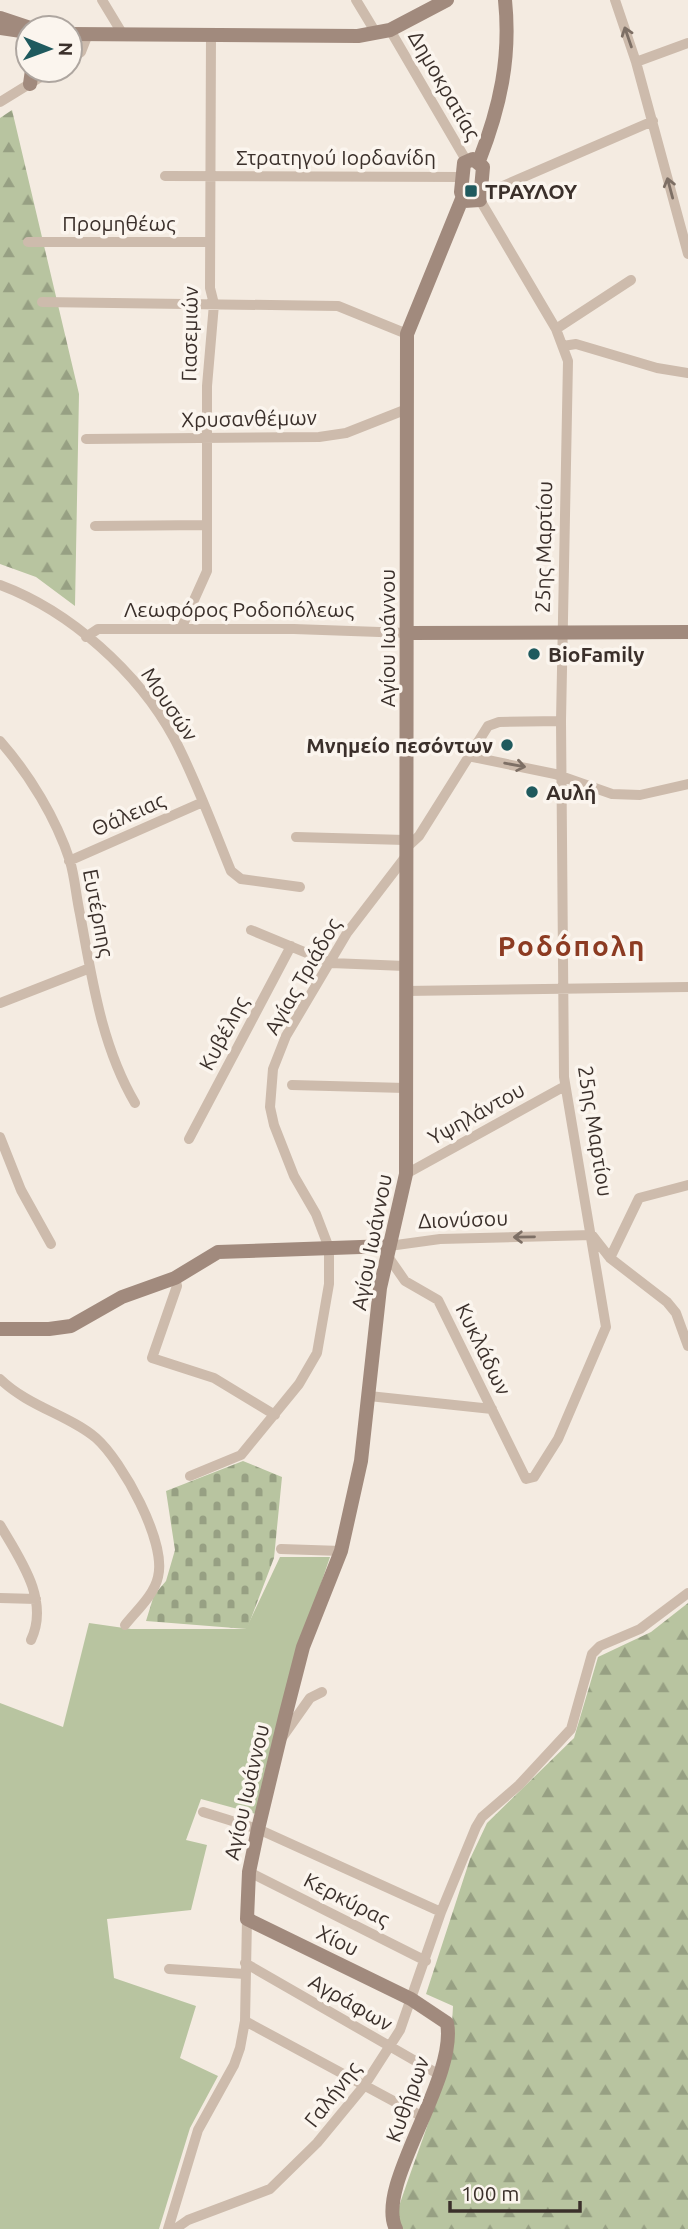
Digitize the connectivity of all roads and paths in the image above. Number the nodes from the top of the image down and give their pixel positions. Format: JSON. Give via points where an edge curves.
{"nodes":[{"id":1,"x":102,"y":0,"type":"edge"},
{"id":2,"x":356,"y":0,"type":"edge"},
{"id":3,"x":447,"y":0,"type":"edge"},
{"id":4,"x":505,"y":0,"type":"edge"},
{"id":5,"x":615,"y":0,"type":"edge"},
{"id":6,"x":383,"y":31,"type":"junction"},
{"id":7,"x":122,"y":33,"type":"junction"},
{"id":8,"x":211,"y":33,"type":"junction"},
{"id":9,"x":84,"y":34,"type":"edge"},
{"id":10,"x":88,"y":34,"type":"junction"},
{"id":11,"x":688,"y":43,"type":"edge"},
{"id":12,"x":84,"y":44,"type":"edge"},
{"id":13,"x":636,"y":62,"type":"junction"},
{"id":14,"x":22,"y":84,"type":"edge"},
{"id":15,"x":0,"y":102,"type":"edge"},
{"id":16,"x":653,"y":121,"type":"junction"},
{"id":17,"x":473,"y":160,"type":"junction"},
{"id":18,"x":165,"y":176,"type":"dead end"},
{"id":19,"x":210,"y":177,"type":"junction"},
{"id":20,"x":462,"y":177,"type":"junction"},
{"id":21,"x":482,"y":197,"type":"junction"},
{"id":22,"x":462,"y":199,"type":"junction"},
{"id":23,"x":685,"y":238,"type":"edge"},
{"id":24,"x":27,"y":242,"type":"dead end"},
{"id":25,"x":210,"y":242,"type":"junction"},
{"id":26,"x":688,"y":254,"type":"edge"},
{"id":27,"x":631,"y":280,"type":"dead end"},
{"id":28,"x":42,"y":302,"type":"dead end"},
{"id":29,"x":214,"y":304,"type":"junction"},
{"id":30,"x":556,"y":329,"type":"junction"},
{"id":31,"x":407,"y":334,"type":"junction"},
{"id":32,"x":563,"y":346,"type":"junction"},
{"id":33,"x":688,"y":373,"type":"edge"},
{"id":34,"x":407,"y":409,"type":"junction"},
{"id":35,"x":208,"y":438,"type":"junction"},
{"id":36,"x":86,"y":439,"type":"dead end"},
{"id":37,"x":207,"y":525,"type":"junction"},
{"id":38,"x":95,"y":526,"type":"dead end"},
{"id":39,"x":0,"y":585,"type":"edge"},
{"id":40,"x":181,"y":629,"type":"junction"},
{"id":41,"x":562,"y":631,"type":"junction"},
{"id":42,"x":688,"y":632,"type":"edge"},
{"id":43,"x":408,"y":633,"type":"junction"},
{"id":44,"x":86,"y":637,"type":"junction"},
{"id":45,"x":561,"y":721,"type":"junction"},
{"id":46,"x":0,"y":741,"type":"edge"},
{"id":47,"x":468,"y":756,"type":"junction"},
{"id":48,"x":562,"y":776,"type":"junction"},
{"id":49,"x":688,"y":784,"type":"edge"},
{"id":50,"x":203,"y":802,"type":"junction"},
{"id":51,"x":296,"y":837,"type":"dead end"},
{"id":52,"x":406,"y":848,"type":"junction"},
{"id":53,"x":69,"y":861,"type":"junction"},
{"id":54,"x":300,"y":887,"type":"dead end"},
{"id":55,"x":251,"y":930,"type":"dead end"},
{"id":56,"x":291,"y":946,"type":"junction"},
{"id":57,"x":331,"y":962,"type":"junction"},
{"id":58,"x":405,"y":965,"type":"junction"},
{"id":59,"x":90,"y":968,"type":"junction"},
{"id":60,"x":688,"y":988,"type":"edge"},
{"id":61,"x":562,"y":989,"type":"junction"},
{"id":62,"x":405,"y":991,"type":"junction"},
{"id":63,"x":0,"y":1003,"type":"edge"},
{"id":64,"x":292,"y":1085,"type":"dead end"},
{"id":65,"x":565,"y":1086,"type":"junction"},
{"id":66,"x":405,"y":1088,"type":"junction"},
{"id":67,"x":135,"y":1103,"type":"dead end"},
{"id":68,"x":0,"y":1137,"type":"edge"},
{"id":69,"x":189,"y":1139,"type":"dead end"},
{"id":70,"x":406,"y":1174,"type":"junction"},
{"id":71,"x":688,"y":1185,"type":"edge"},
{"id":72,"x":592,"y":1235,"type":"junction"},
{"id":73,"x":51,"y":1244,"type":"dead end"},
{"id":74,"x":329,"y":1248,"type":"junction"},
{"id":75,"x":388,"y":1250,"type":"junction"},
{"id":76,"x":610,"y":1258,"type":"junction"},
{"id":77,"x":175,"y":1278,"type":"junction"},
{"id":78,"x":0,"y":1329,"type":"edge"},
{"id":79,"x":688,"y":1346,"type":"edge"},
{"id":80,"x":0,"y":1379,"type":"edge"},
{"id":81,"x":369,"y":1396,"type":"junction"},
{"id":82,"x":492,"y":1409,"type":"junction"},
{"id":83,"x":275,"y":1415,"type":"junction"},
{"id":84,"x":190,"y":1476,"type":"dead end"},
{"id":85,"x":526,"y":1479,"type":"joint"},
{"id":86,"x":0,"y":1525,"type":"edge"},
{"id":87,"x":281,"y":1549,"type":"dead end"},
{"id":88,"x":341,"y":1551,"type":"junction"},
{"id":89,"x":688,"y":1593,"type":"edge"},
{"id":90,"x":0,"y":1598,"type":"edge"},
{"id":91,"x":36,"y":1599,"type":"junction"},
{"id":92,"x":125,"y":1625,"type":"dead end"},
{"id":93,"x":31,"y":1640,"type":"dead end"},
{"id":94,"x":322,"y":1692,"type":"dead end"},
{"id":95,"x":281,"y":1739,"type":"junction"},
{"id":96,"x":203,"y":1812,"type":"dead end"},
{"id":97,"x":258,"y":1829,"type":"junction"},
{"id":98,"x":250,"y":1872,"type":"junction"},
{"id":99,"x":441,"y":1912,"type":"junction"},
{"id":100,"x":247,"y":1919,"type":"junction"},
{"id":101,"x":426,"y":1961,"type":"junction"},
{"id":102,"x":169,"y":1969,"type":"dead end"},
{"id":103,"x":245,"y":1969,"type":"junction"},
{"id":104,"x":411,"y":1998,"type":"junction"},
{"id":105,"x":245,"y":2021,"type":"junction"},
{"id":106,"x":392,"y":2047,"type":"junction"},
{"id":107,"x":438,"y":2074,"type":"junction"},
{"id":108,"x":364,"y":2086,"type":"junction"},
{"id":109,"x":423,"y":2117,"type":"junction"},
{"id":110,"x":168,"y":2229,"type":"edge"},
{"id":111,"x":175,"y":2229,"type":"edge"},
{"id":112,"x":396,"y":2229,"type":"edge"}],
"edges":[{"from":1,"to":7,"type":"street"},
{"from":2,"to":6,"type":"street","name":"Δημοκρατίας"},
{"from":3,"to":6,"type":"street"},
{"from":4,"to":17,"type":"street","via":[[508,56],[502,91]]},
{"from":13,"to":5,"type":"street","one_way":true},
{"from":6,"to":8,"type":"street","via":[[358,36]]},
{"from":6,"to":17,"type":"street","name":"Δημοκρατίας"},
{"from":7,"to":8,"type":"street"},
{"from":7,"to":10,"type":"street"},
{"from":8,"to":19,"type":"street","name":"Γιασεμιών"},
{"from":9,"to":10,"type":"street"},
{"from":10,"to":12,"type":"street"},
{"from":11,"to":13,"type":"street"},
{"from":13,"to":16,"type":"street"},
{"from":14,"to":15,"type":"street"},
{"from":16,"to":21,"type":"street"},
{"from":23,"to":16,"type":"street","one_way":true},
{"from":17,"to":20,"type":"street"},
{"from":17,"to":21,"type":"street","via":[[483,167]]},
{"from":18,"to":19,"type":"street","name":"Στρατηγού Ιορδανίδη"},
{"from":19,"to":20,"type":"street","name":"Στρατηγού Ιορδανίδη"},
{"from":19,"to":25,"type":"street","name":"Γιασεμιών"},
{"from":20,"to":22,"type":"street"},
{"from":21,"to":22,"type":"street","via":[[472,203]]},
{"from":21,"to":30,"type":"street","name":"25ης Μαρτίου"},
{"from":22,"to":31,"type":"street","name":"Αγίου Ιωάννου"},
{"from":23,"to":26,"type":"street"},
{"from":24,"to":25,"type":"street","name":"Προμηθέως"},
{"from":25,"to":29,"type":"street","name":"Γιασεμιών"},
{"from":27,"to":30,"type":"street"},
{"from":28,"to":29,"type":"street"},
{"from":29,"to":31,"type":"street","via":[[338,306]]},
{"from":29,"to":35,"type":"street","name":"Γιασεμιών"},
{"from":30,"to":32,"type":"street","name":"25ης Μαρτίου"},
{"from":31,"to":34,"type":"street","name":"Αγίου Ιωάννου"},
{"from":32,"to":33,"type":"street","via":[[576,344]]},
{"from":32,"to":41,"type":"street","name":"25ης Μαρτίου","via":[[568,361]]},
{"from":34,"to":35,"type":"street","name":"Χρυσανθέμων","via":[[346,433],[319,437]]},
{"from":34,"to":43,"type":"street","name":"Αγίου Ιωάννου"},
{"from":35,"to":36,"type":"street","name":"Χρυσανθέμων"},
{"from":35,"to":37,"type":"street","name":"Γιασεμιών"},
{"from":37,"to":38,"type":"street"},
{"from":37,"to":40,"type":"street","name":"Γιασεμιών","via":[[207,571]]},
{"from":39,"to":44,"type":"street","name":"Μουσών","via":[[35,598]]},
{"from":40,"to":43,"type":"street","name":"Λεωφόρος Ροδοπόλεως"},
{"from":40,"to":44,"type":"street","name":"Λεωφόρος Ροδοπόλεως","via":[[98,629]]},
{"from":41,"to":42,"type":"street","name":"Λεωφόρος Ροδοπόλεως"},
{"from":41,"to":43,"type":"street","name":"Λεωφόρος Ροδοπόλεως"},
{"from":41,"to":45,"type":"street","name":"25ης Μαρτίου"},
{"from":43,"to":52,"type":"street","name":"Αγίου Ιωάννου"},
{"from":44,"to":50,"type":"street","name":"Μουσών","via":[[149,701],[173,738]]},
{"from":45,"to":47,"type":"street","name":"Αγίας Τριάδος","via":[[493,723]]},
{"from":45,"to":48,"type":"street","name":"25ης Μαρτίου"},
{"from":46,"to":53,"type":"street","name":"Ευτέρπης","via":[[48,811]]},
{"from":47,"to":48,"type":"street","one_way":true},
{"from":47,"to":52,"type":"street","name":"Αγίας Τριάδος","via":[[419,836]]},
{"from":48,"to":49,"type":"street","via":[[612,794],[640,795]]},
{"from":48,"to":61,"type":"street","name":"25ης Μαρτίου"},
{"from":50,"to":53,"type":"street","name":"Θάλειας"},
{"from":50,"to":54,"type":"street","name":"Μουσών","via":[[231,871],[241,879]]},
{"from":51,"to":52,"type":"street"},
{"from":52,"to":57,"type":"street","name":"Αγίας Τριάδος"},
{"from":52,"to":58,"type":"street","name":"Αγίου Ιωάννου"},
{"from":53,"to":59,"type":"street","name":"Ευτέρπης"},
{"from":55,"to":56,"type":"street"},
{"from":56,"to":57,"type":"street"},
{"from":56,"to":69,"type":"street","name":"Κυβέλης"},
{"from":57,"to":58,"type":"street"},
{"from":57,"to":74,"type":"street","name":"Αγίας Τριάδος","via":[[286,1037],[273,1069],[270,1107],[287,1161]]},
{"from":58,"to":62,"type":"street","name":"Αγίου Ιωάννου"},
{"from":59,"to":63,"type":"street"},
{"from":59,"to":67,"type":"street","name":"Ευτέρπης","via":[[114,1066]]},
{"from":60,"to":61,"type":"street"},
{"from":61,"to":62,"type":"street"},
{"from":61,"to":65,"type":"street","name":"25ης Μαρτίου"},
{"from":62,"to":66,"type":"street","name":"Αγίου Ιωάννου"},
{"from":64,"to":66,"type":"street"},
{"from":65,"to":70,"type":"street","name":"Υψηλάντου"},
{"from":65,"to":72,"type":"street","name":"25ης Μαρτίου"},
{"from":66,"to":70,"type":"street","name":"Αγίου Ιωάννου"},
{"from":68,"to":73,"type":"street","via":[[21,1190]]},
{"from":70,"to":75,"type":"street","name":"Αγίου Ιωάννου"},
{"from":71,"to":76,"type":"street","via":[[639,1198]]},
{"from":72,"to":75,"type":"street","name":"Διονύσου","one_way":true,"via":[[440,1239]]},
{"from":72,"to":76,"type":"street"},
{"from":72,"to":85,"type":"street","name":"25ης Μαρτίου","via":[[604,1337],[543,1468]]},
{"from":74,"to":75,"type":"street","name":"Διονύσου"},
{"from":74,"to":77,"type":"street","name":"Διονύσου","via":[[218,1252]]},
{"from":74,"to":83,"type":"street","name":"Αγίας Τριάδος","via":[[329,1284],[317,1353]]},
{"from":75,"to":81,"type":"street","name":"Αγίου Ιωάννου"},
{"from":75,"to":82,"type":"street","name":"Κυκλάδων","via":[[405,1281],[438,1300]]},
{"from":76,"to":79,"type":"street","via":[[667,1302]]},
{"from":77,"to":78,"type":"street","name":"Διονύσου","via":[[122,1297],[71,1326]]},
{"from":77,"to":83,"type":"street","via":[[177,1286],[152,1358],[214,1378]]},
{"from":80,"to":92,"type":"street","via":[[27,1401],[96,1438],[135,1494],[160,1566],[155,1588]]},
{"from":81,"to":82,"type":"street"},
{"from":81,"to":88,"type":"street","name":"Αγίου Ιωάννου"},
{"from":82,"to":85,"type":"street","name":"Κυκλάδων"},
{"from":83,"to":84,"type":"street","name":"Αγίας Τριάδος","via":[[241,1455]]},
{"from":86,"to":91,"type":"street"},
{"from":87,"to":88,"type":"street"},
{"from":88,"to":95,"type":"street","name":"Αγίου Ιωάννου","via":[[303,1647]]},
{"from":89,"to":99,"type":"street","name":"Γαλήνης","via":[[640,1629],[592,1654],[571,1729],[519,1785],[482,1816]]},
{"from":90,"to":91,"type":"street"},
{"from":91,"to":93,"type":"street","via":[[38,1620]]},
{"from":94,"to":95,"type":"street","via":[[310,1698]]},
{"from":95,"to":97,"type":"street","name":"Αγίου Ιωάννου"},
{"from":96,"to":97,"type":"street"},
{"from":97,"to":98,"type":"street","name":"Αγίου Ιωάννου"},
{"from":97,"to":99,"type":"street"},
{"from":98,"to":100,"type":"street","name":"Αγίου Ιωάννου"},
{"from":98,"to":101,"type":"street","name":"Κερκύρας"},
{"from":99,"to":101,"type":"street","name":"Γαλήνης"},
{"from":100,"to":103,"type":"street","name":"Αγίου Ιωάννου"},
{"from":100,"to":104,"type":"street","name":"Χίου"},
{"from":101,"to":104,"type":"street","name":"Γαλήνης"},
{"from":102,"to":103,"type":"street","name":"Αγράφων"},
{"from":103,"to":105,"type":"street","name":"Αγίου Ιωάννου"},
{"from":103,"to":106,"type":"street","name":"Αγράφων"},
{"from":104,"to":106,"type":"street","name":"Γαλήνης"},
{"from":104,"to":107,"type":"street","name":"Κυθήρων","via":[[447,2023],[450,2040]]},
{"from":105,"to":108,"type":"street"},
{"from":105,"to":110,"type":"street","name":"Αγίου Ιωάννου","via":[[234,2065],[198,2130]]},
{"from":106,"to":107,"type":"street","name":"Αγράφων"},
{"from":106,"to":108,"type":"street","name":"Γαλήνης"},
{"from":107,"to":109,"type":"street","name":"Κυθήρων"},
{"from":108,"to":109,"type":"street"},
{"from":108,"to":111,"type":"street","name":"Γαλήνης","via":[[317,2143],[270,2189]]},
{"from":109,"to":112,"type":"street","name":"Κυθήρων","via":[[392,2193],[391,2216]]}]}
